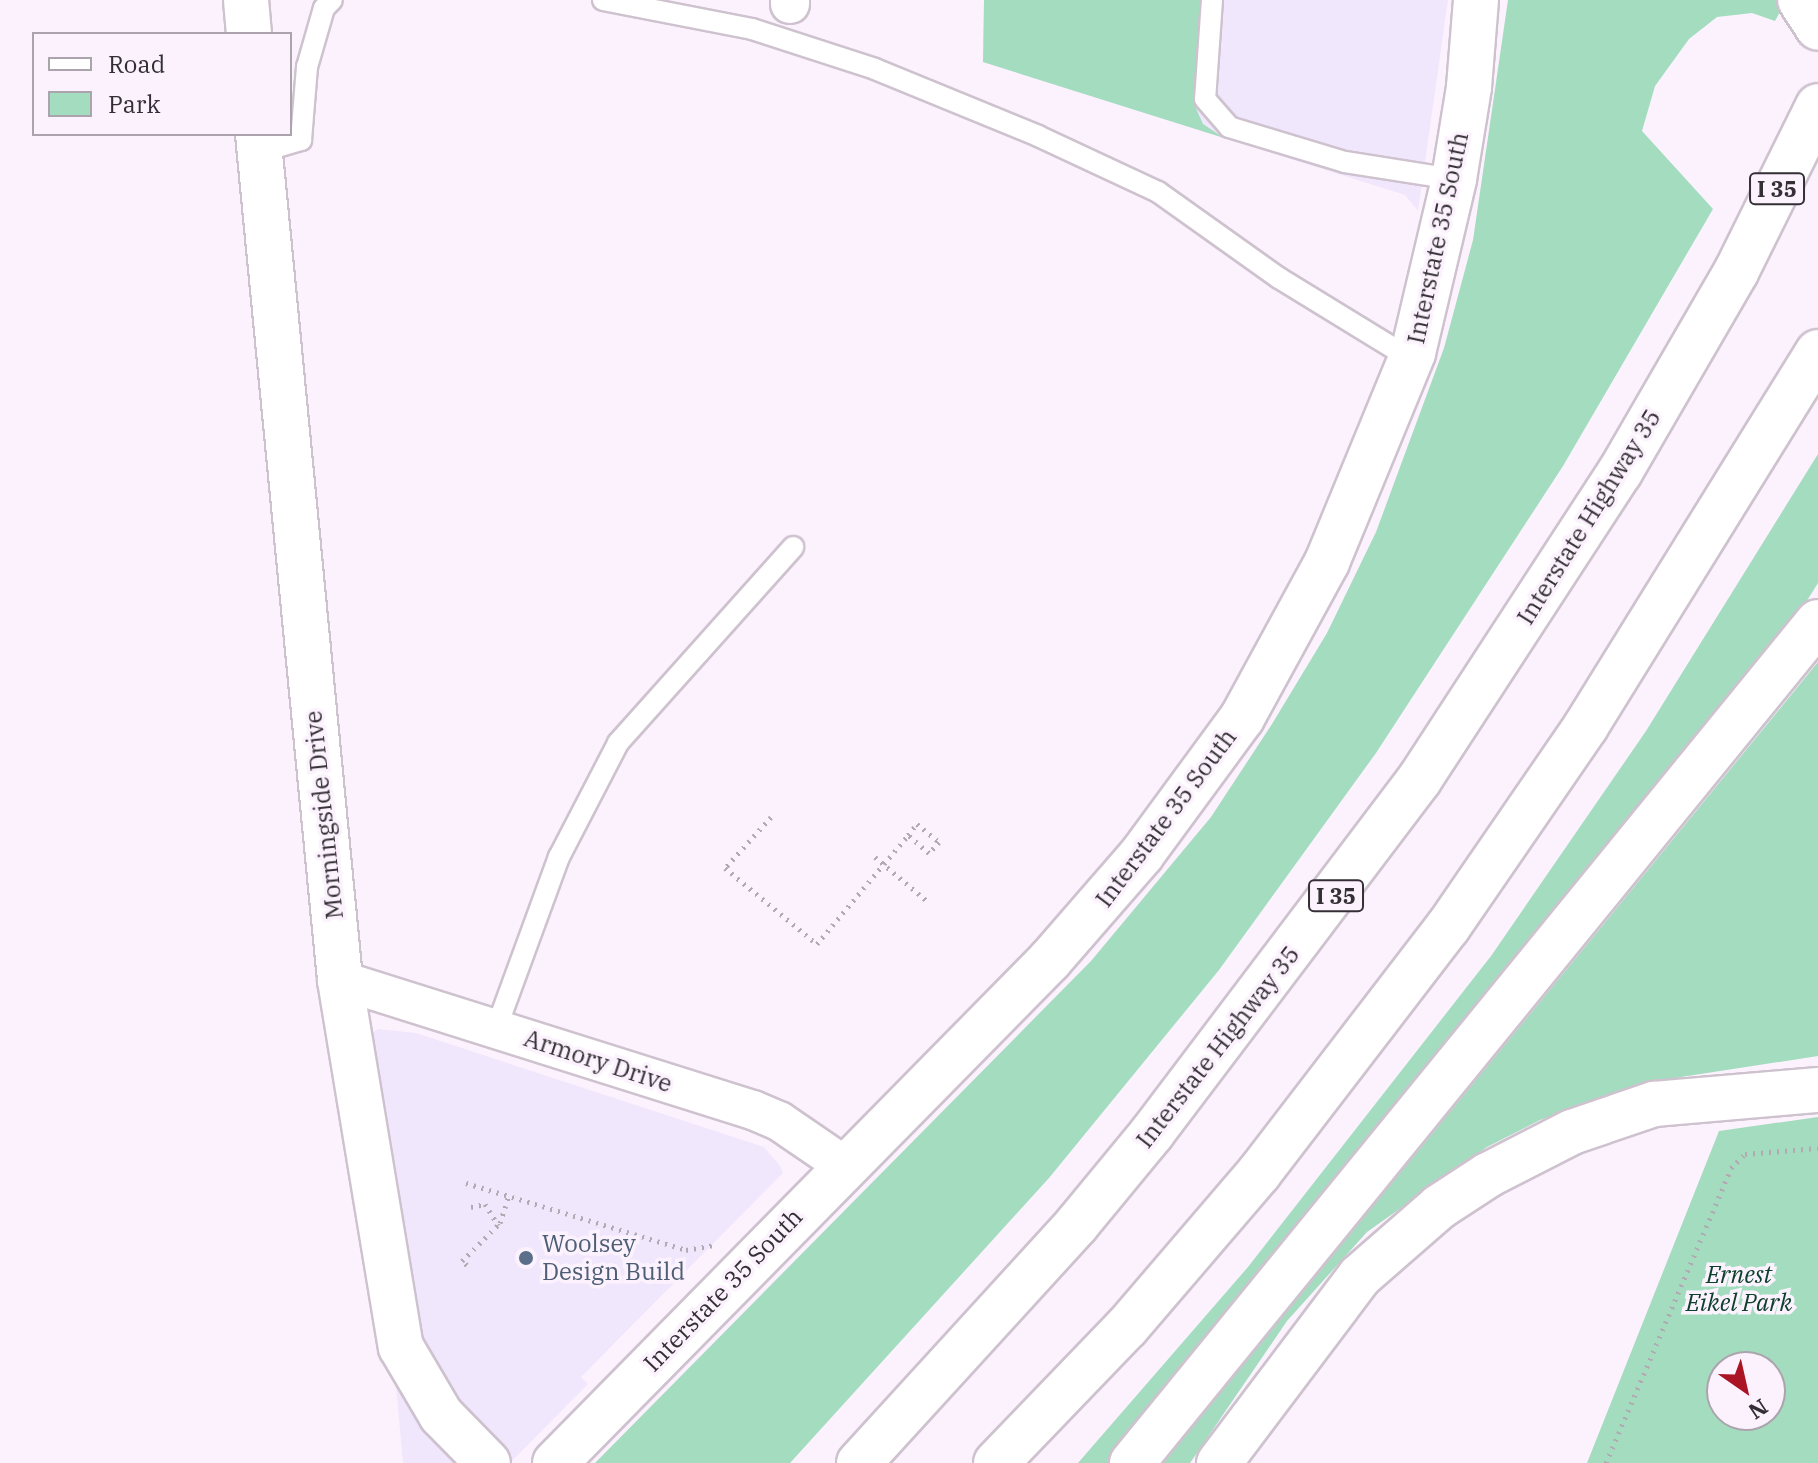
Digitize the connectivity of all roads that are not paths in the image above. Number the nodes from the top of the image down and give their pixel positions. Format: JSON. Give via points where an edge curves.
{"nodes":[{"id":1,"x":246,"y":0,"type":"edge"},
{"id":2,"x":332,"y":0,"type":"edge"},
{"id":3,"x":603,"y":0,"type":"edge"},
{"id":4,"x":1212,"y":0,"type":"edge"},
{"id":5,"x":1476,"y":0,"type":"edge"},
{"id":6,"x":1484,"y":0,"type":"edge"},
{"id":7,"x":1800,"y":0,"type":"edge"},
{"id":8,"x":788,"y":14,"type":"edge"},
{"id":9,"x":1818,"y":28,"type":"edge"},
{"id":10,"x":249,"y":32,"type":"edge"},
{"id":11,"x":1469,"y":87,"type":"junction"},
{"id":12,"x":1818,"y":106,"type":"edge"},
{"id":13,"x":259,"y":143,"type":"edge"},
{"id":14,"x":1454,"y":179,"type":"junction"},
{"id":15,"x":1411,"y":359,"type":"junction"},
{"id":16,"x":1808,"y":369,"type":"edge"},
{"id":17,"x":793,"y":547,"type":"dead end"},
{"id":18,"x":1818,"y":622,"type":"edge"},
{"id":19,"x":340,"y":980,"type":"junction"},
{"id":20,"x":496,"y":1029,"type":"junction"},
{"id":21,"x":1805,"y":1086,"type":"edge"},
{"id":22,"x":845,"y":1166,"type":"junction"},
{"id":23,"x":488,"y":1463,"type":"edge"},
{"id":24,"x":555,"y":1463,"type":"edge"},
{"id":25,"x":859,"y":1463,"type":"edge"},
{"id":26,"x":996,"y":1463,"type":"edge"},
{"id":27,"x":1132,"y":1463,"type":"edge"},
{"id":28,"x":1219,"y":1463,"type":"edge"}],
"edges":[{"from":1,"to":10,"type":"main road"},
{"from":2,"to":13,"type":"lane","via":[[324,8],[307,67],[301,140]]},
{"from":3,"to":8,"type":"lane"},
{"from":4,"to":14,"type":"lane","via":[[1205,99],[1217,118],[1240,133],[1345,162]]},
{"from":5,"to":11,"type":"main road","name":"Interstate 35 South"},
{"from":6,"to":11,"type":"main road"},
{"from":7,"to":9,"type":"main road"},
{"from":8,"to":15,"type":"lane","via":[[875,69],[1158,192],[1279,278]]},
{"from":11,"to":14,"type":"main road","name":"Interstate 35 South"},
{"from":12,"to":25,"type":"main road","name":"Interstate Highway 35","number":"I 35","via":[[1736,272],[1559,570],[1347,881],[1077,1224]]},
{"from":13,"to":19,"type":"main road","name":"Morningside Drive"},
{"from":14,"to":15,"type":"main road","name":"Interstate 35 South"},
{"from":15,"to":22,"type":"main road","name":"Interstate 35 South","via":[[1327,562],[1274,665],[1203,774],[1093,913]]},
{"from":16,"to":26,"type":"main road","via":[[1586,726],[1448,927],[1249,1185],[1127,1327]]},
{"from":17,"to":20,"type":"lane","via":[[618,743],[559,857]]},
{"from":18,"to":27,"type":"main road"},
{"from":19,"to":20,"type":"street","name":"Armory Drive"},
{"from":19,"to":23,"type":"main road","name":"Morningside Drive","via":[[401,1347],[441,1415]]},
{"from":20,"to":22,"type":"street","name":"Armory Drive","via":[[753,1110],[779,1121]]},
{"from":21,"to":28,"type":"main road","via":[[1654,1104],[1612,1116],[1534,1149],[1464,1191],[1360,1276]]},
{"from":22,"to":24,"type":"main road","name":"Interstate 35 South"}]}
